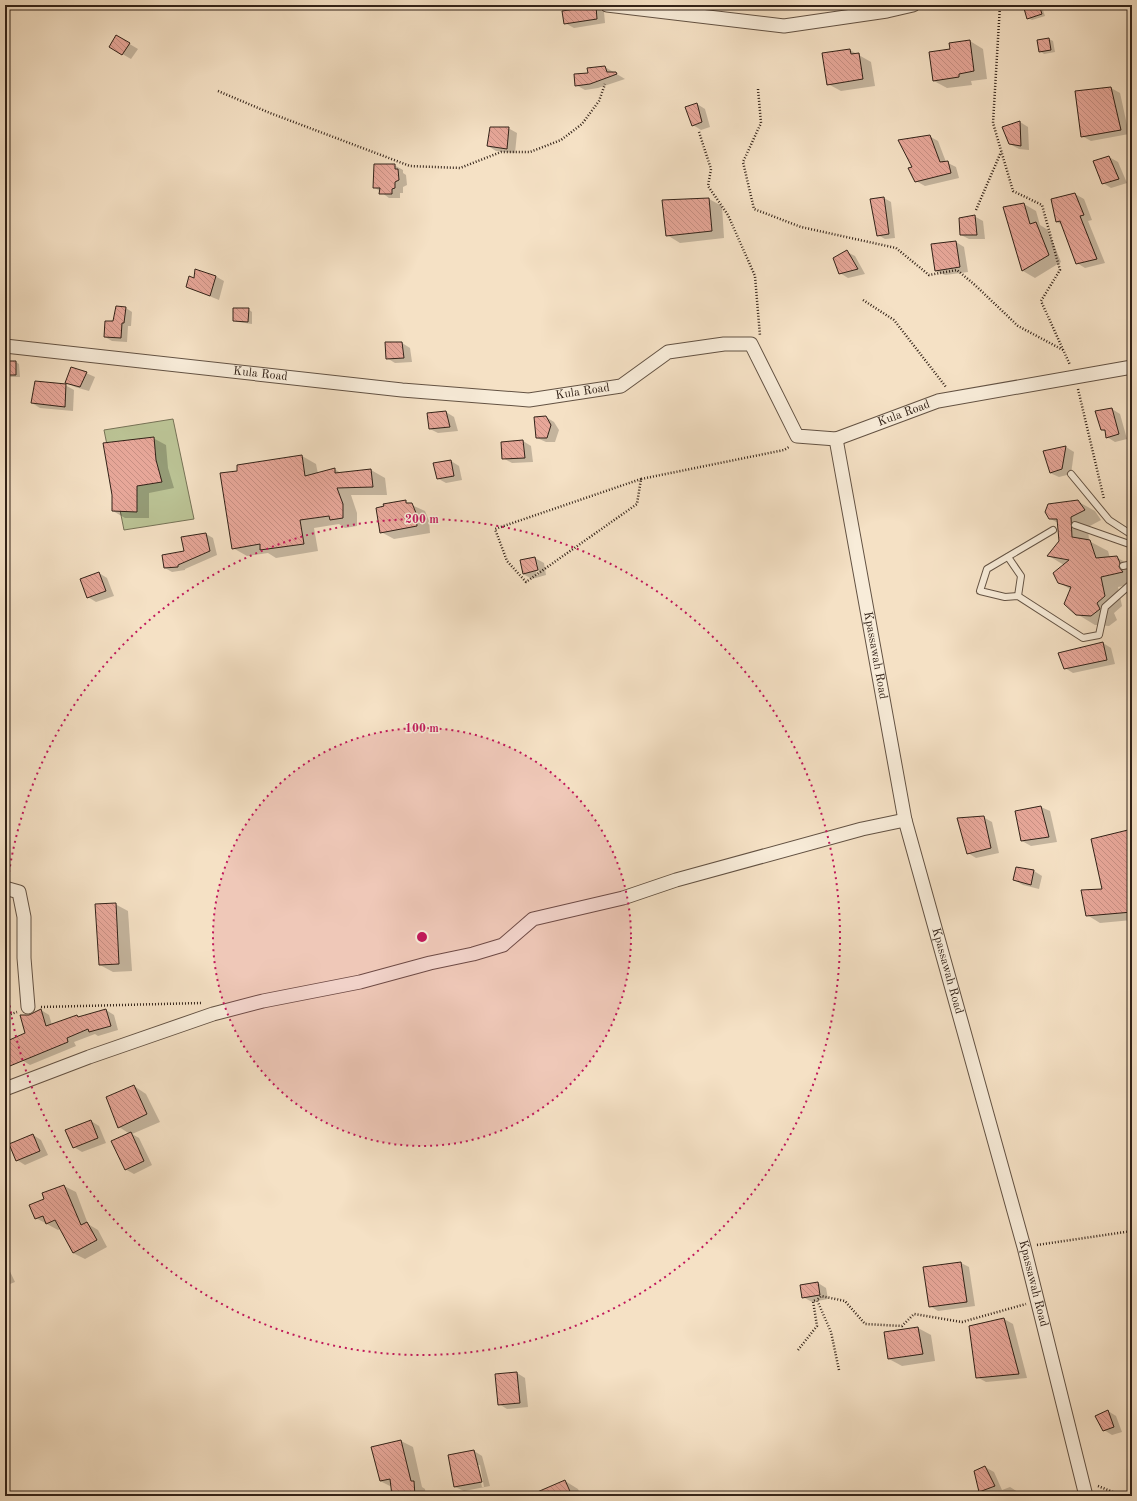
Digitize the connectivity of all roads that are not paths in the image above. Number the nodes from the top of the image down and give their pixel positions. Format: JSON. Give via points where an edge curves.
{"nodes":[{"id":1,"x":607,"y":5,"type":"edge"},
{"id":2,"x":913,"y":5,"type":"edge"},
{"id":3,"x":5,"y":346,"type":"edge"},
{"id":4,"x":1132,"y":367,"type":"edge"},
{"id":5,"x":836,"y":439,"type":"junction"},
{"id":6,"x":1071,"y":474,"type":"dead end"},
{"id":7,"x":1075,"y":525,"type":"dead end"},
{"id":8,"x":1053,"y":530,"type":"dead end"},
{"id":9,"x":1132,"y":536,"type":"edge"},
{"id":10,"x":1132,"y":545,"type":"edge"},
{"id":11,"x":1008,"y":557,"type":"junction"},
{"id":12,"x":1132,"y":564,"type":"edge"},
{"id":13,"x":1123,"y":566,"type":"dead end"},
{"id":14,"x":1132,"y":584,"type":"edge"},
{"id":15,"x":1018,"y":596,"type":"junction"},
{"id":16,"x":906,"y":820,"type":"junction"},
{"id":17,"x":5,"y":888,"type":"edge"},
{"id":18,"x":28,"y":1007,"type":"road end"},
{"id":19,"x":5,"y":1089,"type":"edge"},
{"id":20,"x":1086,"y":1496,"type":"edge"}],
"edges":[{"from":1,"to":2,"type":"street","via":[[784,26]]},
{"from":3,"to":5,"type":"street","name":"Kula Road","via":[[402,390],[529,400],[621,386],[668,352],[724,344],[751,344],[797,436]]},
{"from":4,"to":5,"type":"street","name":"Kula Road","via":[[938,401]]},
{"from":5,"to":16,"type":"street","name":"Kpassawah Road"},
{"from":6,"to":9,"type":"lane","via":[[1109,520]]},
{"from":7,"to":10,"type":"lane"},
{"from":8,"to":11,"type":"lane"},
{"from":11,"to":15,"type":"lane","via":[[1021,576]]},
{"from":11,"to":15,"type":"lane","via":[[987,569],[980,591],[1005,597]]},
{"from":12,"to":13,"type":"lane"},
{"from":14,"to":15,"type":"lane","via":[[1105,607],[1099,635],[1083,638]]},
{"from":16,"to":19,"type":"street","via":[[862,829],[683,878],[623,898],[533,919],[503,945],[473,954],[213,1014],[104,1051]]},
{"from":16,"to":20,"type":"street","name":"Kpassawah Road","via":[[1024,1247]]},
{"from":17,"to":18,"type":"street","via":[[19,892],[24,917]]}]}
